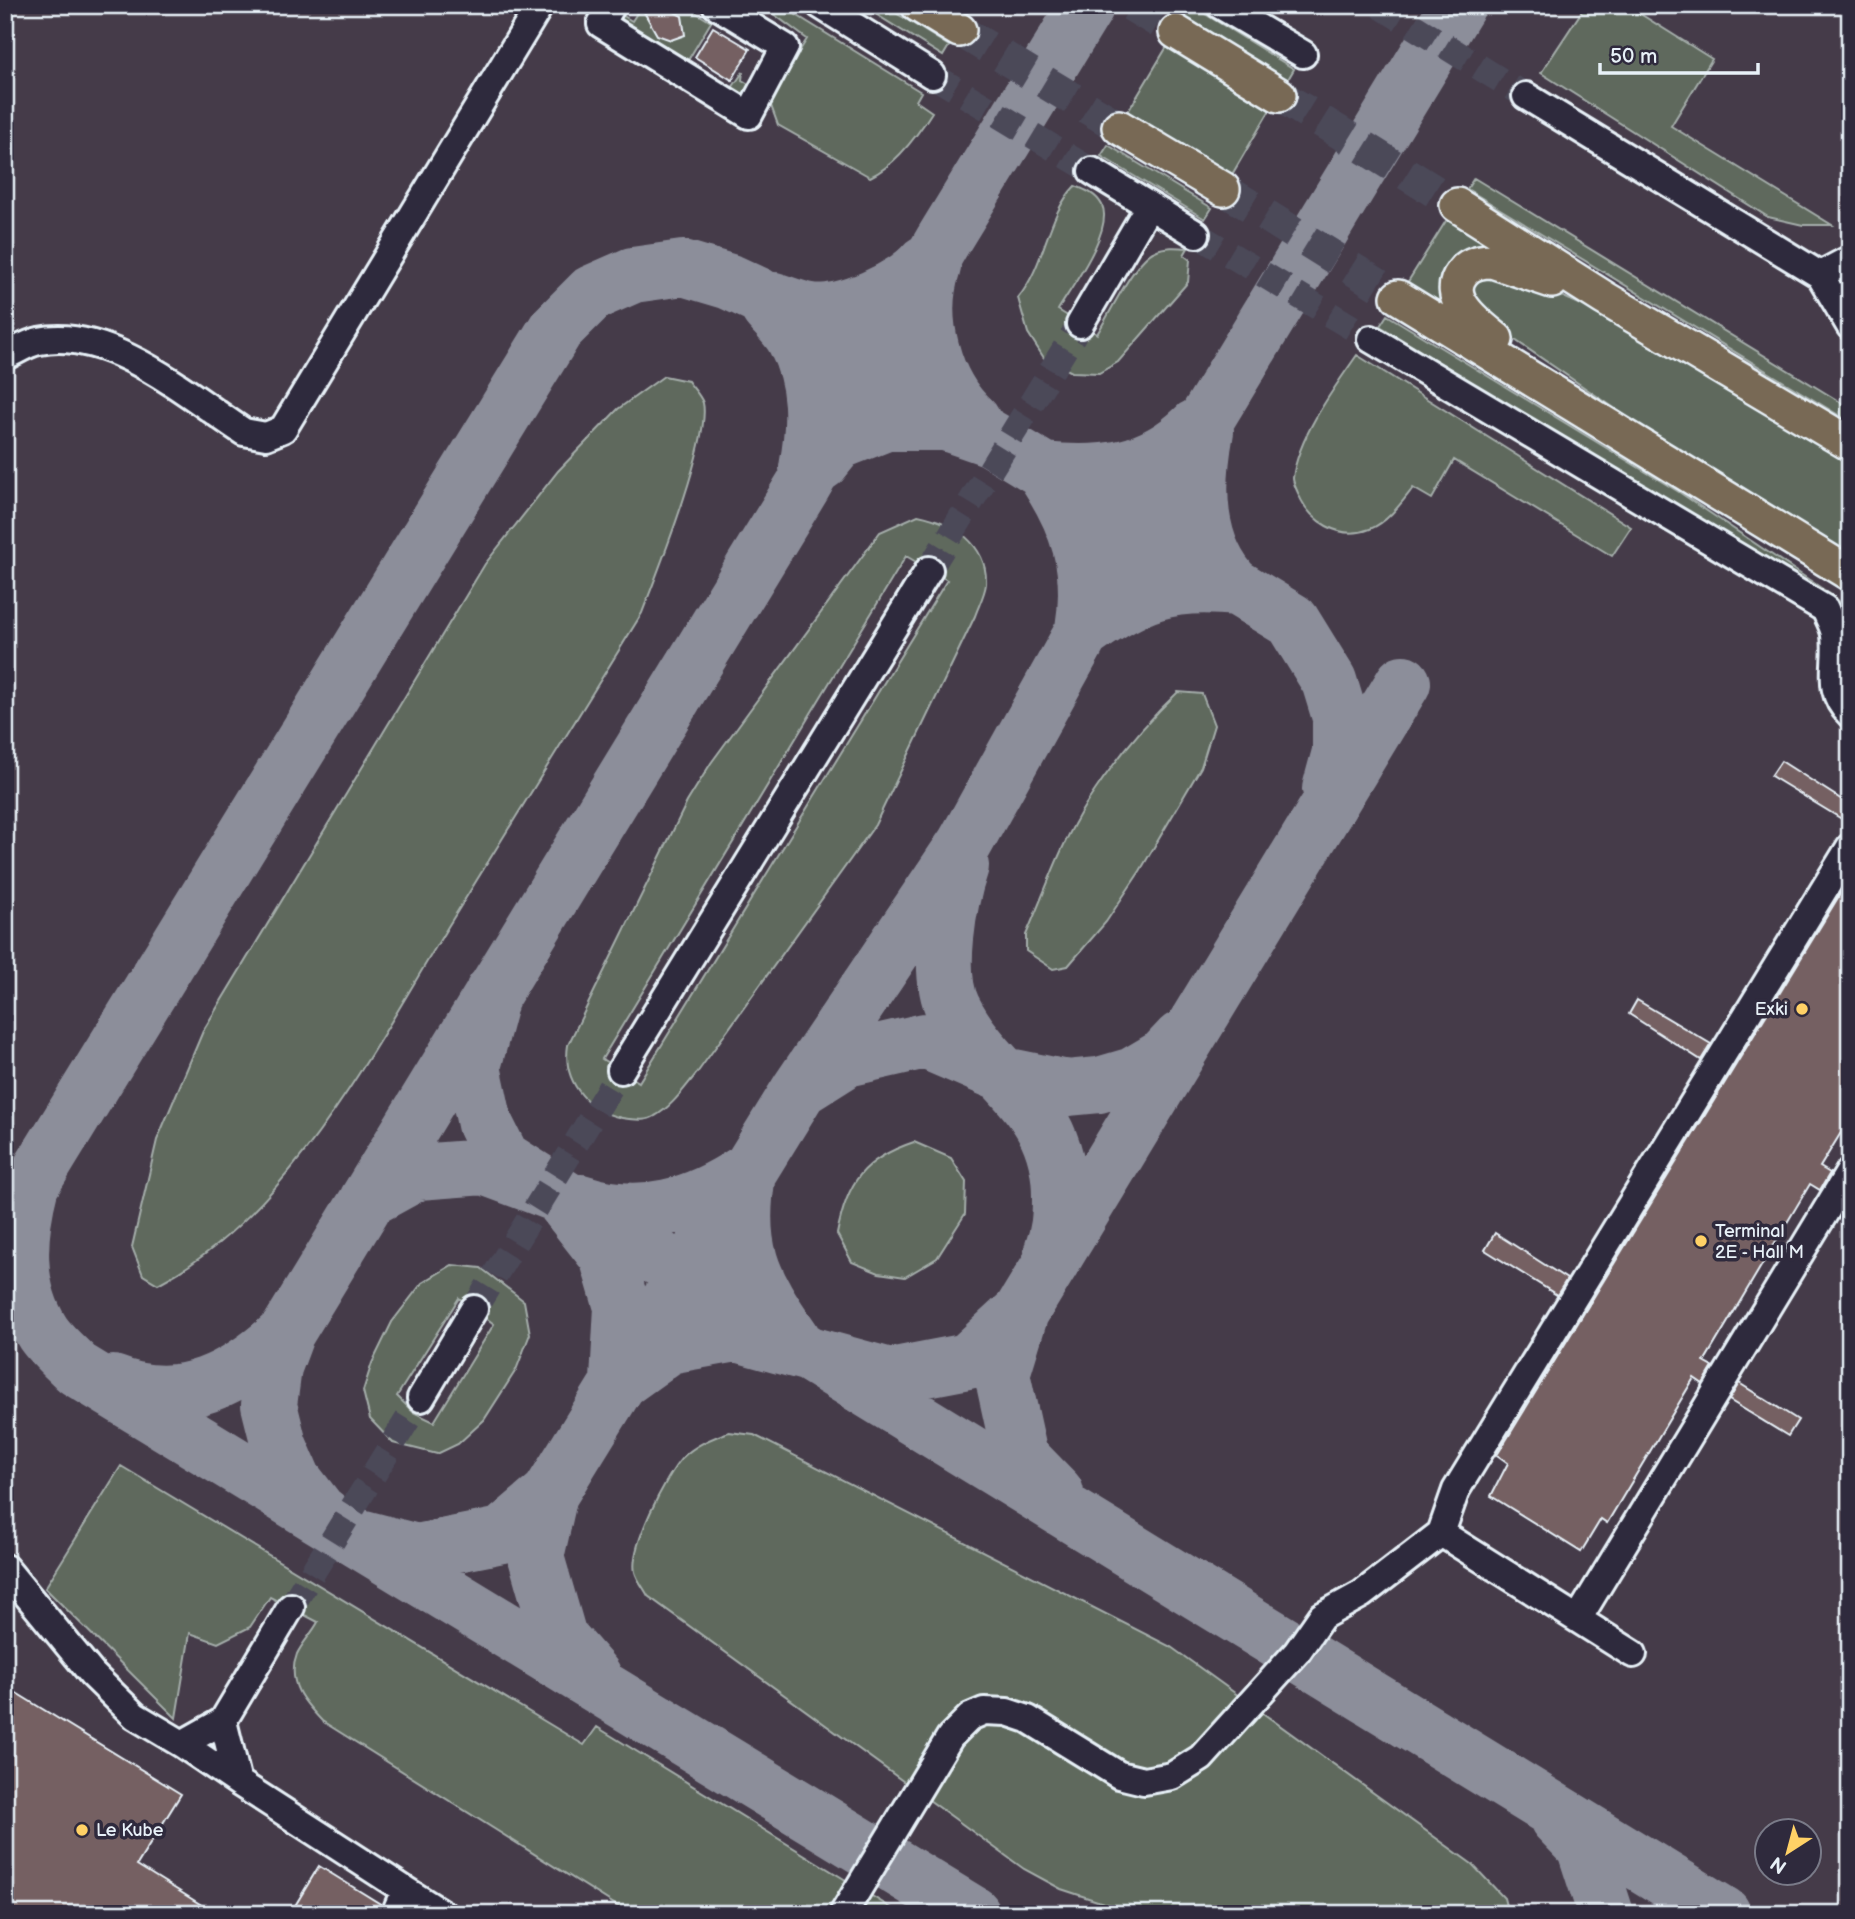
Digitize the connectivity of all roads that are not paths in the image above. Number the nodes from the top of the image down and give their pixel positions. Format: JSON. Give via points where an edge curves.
{"nodes":[{"id":1,"x":540,"y":5,"type":"edge"},
{"id":2,"x":612,"y":5,"type":"edge"},
{"id":3,"x":716,"y":5,"type":"edge"},
{"id":4,"x":820,"y":5,"type":"edge"},
{"id":5,"x":918,"y":5,"type":"edge"},
{"id":6,"x":1220,"y":5,"type":"edge"},
{"id":7,"x":959,"y":30,"type":"tunnel mouth"},
{"id":8,"x":1176,"y":33,"type":"tunnel mouth"},
{"id":9,"x":1303,"y":54,"type":"dead end"},
{"id":10,"x":932,"y":75,"type":"tunnel mouth"},
{"id":11,"x":1279,"y":95,"type":"tunnel mouth"},
{"id":12,"x":1526,"y":96,"type":"tunnel mouth"},
{"id":13,"x":1119,"y":127,"type":"tunnel mouth"},
{"id":14,"x":1092,"y":171,"type":"tunnel mouth"},
{"id":15,"x":1223,"y":189,"type":"tunnel mouth"},
{"id":16,"x":1457,"y":205,"type":"tunnel mouth"},
{"id":17,"x":1149,"y":206,"type":"junction"},
{"id":18,"x":1196,"y":234,"type":"tunnel mouth"},
{"id":19,"x":1850,"y":259,"type":"edge"},
{"id":20,"x":1820,"y":275,"type":"junction"},
{"id":21,"x":1398,"y":297,"type":"tunnel mouth"},
{"id":22,"x":1605,"y":298,"type":"junction"},
{"id":23,"x":1080,"y":324,"type":"tunnel mouth"},
{"id":24,"x":1850,"y":326,"type":"edge"},
{"id":25,"x":1371,"y":339,"type":"tunnel mouth"},
{"id":26,"x":5,"y":356,"type":"edge"},
{"id":27,"x":1601,"y":421,"type":"junction"},
{"id":28,"x":1850,"y":444,"type":"edge"},
{"id":29,"x":929,"y":570,"type":"tunnel mouth"},
{"id":30,"x":1850,"y":574,"type":"edge"},
{"id":31,"x":1850,"y":714,"type":"edge"},
{"id":32,"x":1850,"y":847,"type":"edge"},
{"id":33,"x":621,"y":1070,"type":"tunnel mouth"},
{"id":34,"x":1850,"y":1171,"type":"edge"},
{"id":35,"x":474,"y":1309,"type":"tunnel mouth"},
{"id":36,"x":422,"y":1398,"type":"tunnel mouth"},
{"id":37,"x":1441,"y":1533,"type":"junction"},
{"id":38,"x":5,"y":1568,"type":"edge"},
{"id":39,"x":291,"y":1607,"type":"tunnel mouth"},
{"id":40,"x":1578,"y":1619,"type":"junction"},
{"id":41,"x":1633,"y":1654,"type":"dead end"},
{"id":42,"x":223,"y":1721,"type":"junction"},
{"id":43,"x":182,"y":1744,"type":"junction"},
{"id":44,"x":238,"y":1782,"type":"junction"},
{"id":45,"x":400,"y":1902,"type":"edge"},
{"id":46,"x":443,"y":1914,"type":"edge"},
{"id":47,"x":843,"y":1914,"type":"edge"}],
"edges":[{"from":1,"to":26,"type":"lane","via":[[283,429],[266,436],[244,432],[123,353],[92,341],[40,341]]},
{"from":2,"to":3,"type":"lane","via":[[601,24],[749,115],[785,47]]},
{"from":4,"to":10,"type":"lane"},
{"from":5,"to":7,"type":"main road"},
{"from":6,"to":9,"type":"lane"},
{"from":8,"to":11,"type":"main road"},
{"from":12,"to":20,"type":"lane"},
{"from":13,"to":15,"type":"main road"},
{"from":14,"to":17,"type":"lane"},
{"from":16,"to":22,"type":"main road"},
{"from":17,"to":18,"type":"lane"},
{"from":17,"to":23,"type":"lane"},
{"from":19,"to":20,"type":"lane"},
{"from":20,"to":24,"type":"lane"},
{"from":21,"to":27,"type":"main road"},
{"from":22,"to":27,"type":"main road","via":[[1492,261],[1471,265],[1457,285],[1468,315]]},
{"from":22,"to":28,"type":"main road"},
{"from":25,"to":31,"type":"lane","via":[[1825,609],[1835,634],[1833,685],[1840,705]]},
{"from":27,"to":30,"type":"main road"},
{"from":29,"to":33,"type":"lane"},
{"from":32,"to":37,"type":"lane","via":[[1456,1490]]},
{"from":34,"to":40,"type":"lane"},
{"from":35,"to":36,"type":"lane"},
{"from":37,"to":40,"type":"lane"},
{"from":37,"to":47,"type":"lane","via":[[1362,1594],[1322,1616],[1297,1652],[1200,1758],[1172,1776],[1144,1781],[1119,1775],[1028,1719],[1007,1712],[970,1717],[944,1747]]},
{"from":38,"to":43,"type":"lane","via":[[92,1674],[135,1716]]},
{"from":39,"to":42,"type":"lane"},
{"from":40,"to":41,"type":"lane"},
{"from":42,"to":43,"type":"lane"},
{"from":42,"to":44,"type":"lane"},
{"from":43,"to":44,"type":"lane"},
{"from":44,"to":45,"type":"lane"},
{"from":45,"to":46,"type":"lane"}]}
